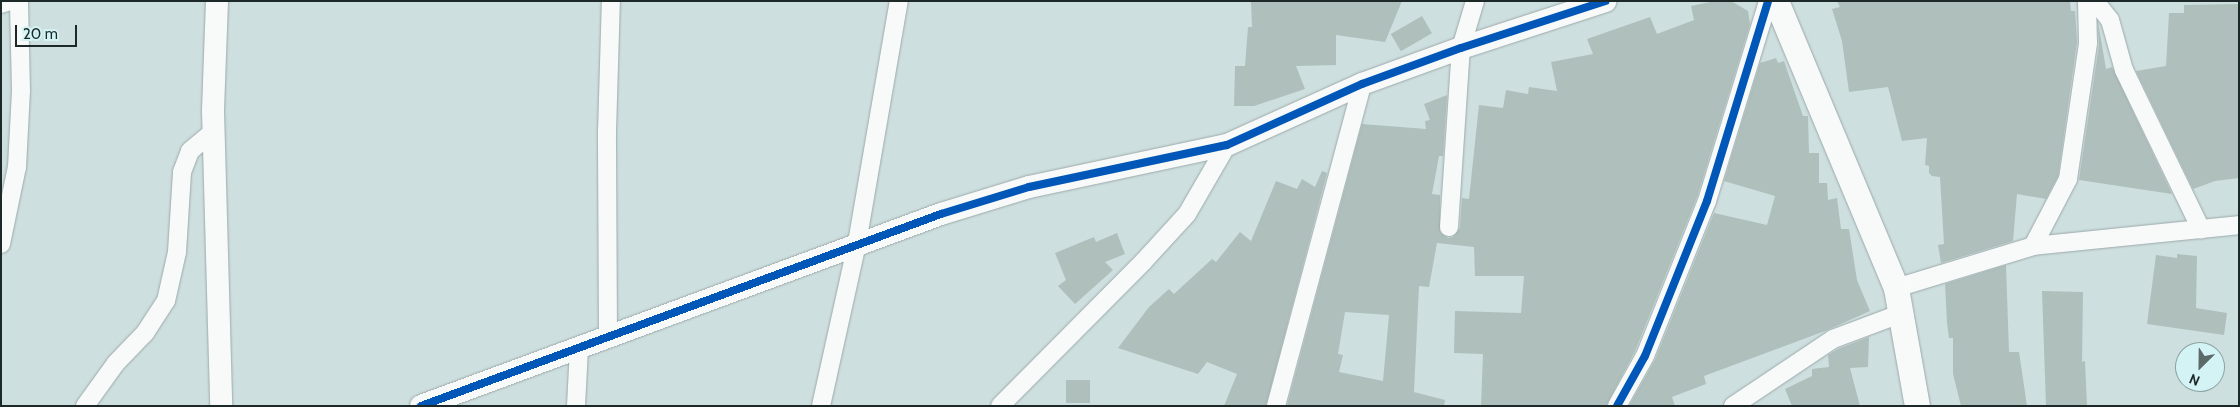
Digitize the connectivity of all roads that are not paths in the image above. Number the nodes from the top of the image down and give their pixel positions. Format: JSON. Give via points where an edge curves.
{"nodes":[{"id":1,"x":10,"y":1,"type":"edge"},
{"id":2,"x":18,"y":1,"type":"edge"},
{"id":3,"x":217,"y":1,"type":"edge"},
{"id":4,"x":611,"y":1,"type":"edge"},
{"id":5,"x":899,"y":1,"type":"edge"},
{"id":6,"x":1475,"y":1,"type":"edge"},
{"id":7,"x":1606,"y":1,"type":"edge"},
{"id":8,"x":1768,"y":1,"type":"edge"},
{"id":9,"x":1776,"y":1,"type":"edge"},
{"id":10,"x":2087,"y":1,"type":"edge"},
{"id":11,"x":2095,"y":1,"type":"edge"},
{"id":12,"x":1,"y":4,"type":"edge"},
{"id":13,"x":1460,"y":48,"type":"junction"},
{"id":14,"x":1362,"y":84,"type":"junction"},
{"id":15,"x":214,"y":131,"type":"junction"},
{"id":16,"x":1227,"y":146,"type":"junction"},
{"id":17,"x":2239,"y":225,"type":"edge"},
{"id":18,"x":1449,"y":226,"type":"dead end"},
{"id":19,"x":2201,"y":229,"type":"junction"},
{"id":20,"x":857,"y":243,"type":"junction"},
{"id":21,"x":1,"y":244,"type":"edge"},
{"id":22,"x":2033,"y":246,"type":"junction"},
{"id":23,"x":1896,"y":288,"type":"junction"},
{"id":24,"x":1902,"y":313,"type":"junction"},
{"id":25,"x":608,"y":336,"type":"junction"},
{"id":26,"x":579,"y":348,"type":"junction"},
{"id":27,"x":85,"y":406,"type":"edge"},
{"id":28,"x":220,"y":406,"type":"edge"},
{"id":29,"x":422,"y":406,"type":"edge"},
{"id":30,"x":576,"y":406,"type":"edge"},
{"id":31,"x":821,"y":406,"type":"edge"},
{"id":32,"x":1000,"y":406,"type":"edge"},
{"id":33,"x":1276,"y":406,"type":"edge"},
{"id":34,"x":1617,"y":406,"type":"edge"},
{"id":35,"x":1733,"y":406,"type":"edge"},
{"id":36,"x":1917,"y":406,"type":"edge"}],
"edges":[{"from":1,"to":12,"type":"street"},
{"from":2,"to":21,"type":"street","via":[[21,91],[17,167]]},
{"from":3,"to":15,"type":"street"},
{"from":4,"to":25,"type":"street","via":[[607,132]]},
{"from":5,"to":20,"type":"street"},
{"from":6,"to":13,"type":"street"},
{"from":7,"to":13,"type":"street"},
{"from":8,"to":34,"type":"street","via":[[1707,201],[1645,356]]},
{"from":9,"to":23,"type":"main road"},
{"from":10,"to":22,"type":"street","via":[[2088,42],[2068,179]]},
{"from":11,"to":19,"type":"street","via":[[2110,20],[2124,70]]},
{"from":13,"to":14,"type":"street"},
{"from":13,"to":18,"type":"street"},
{"from":14,"to":16,"type":"street"},
{"from":14,"to":33,"type":"street"},
{"from":15,"to":27,"type":"street","via":[[190,151],[182,172],[177,252],[166,301],[145,333],[116,363]]},
{"from":15,"to":28,"type":"street"},
{"from":16,"to":20,"type":"street","via":[[1029,187]]},
{"from":16,"to":32,"type":"street","via":[[1187,214]]},
{"from":17,"to":19,"type":"street"},
{"from":19,"to":22,"type":"street"},
{"from":20,"to":25,"type":"street"},
{"from":20,"to":31,"type":"street"},
{"from":22,"to":23,"type":"street"},
{"from":23,"to":24,"type":"main road"},
{"from":24,"to":35,"type":"street","via":[[1833,339]]},
{"from":24,"to":36,"type":"main road"},
{"from":25,"to":26,"type":"street"},
{"from":26,"to":29,"type":"street"},
{"from":26,"to":30,"type":"street"}]}
